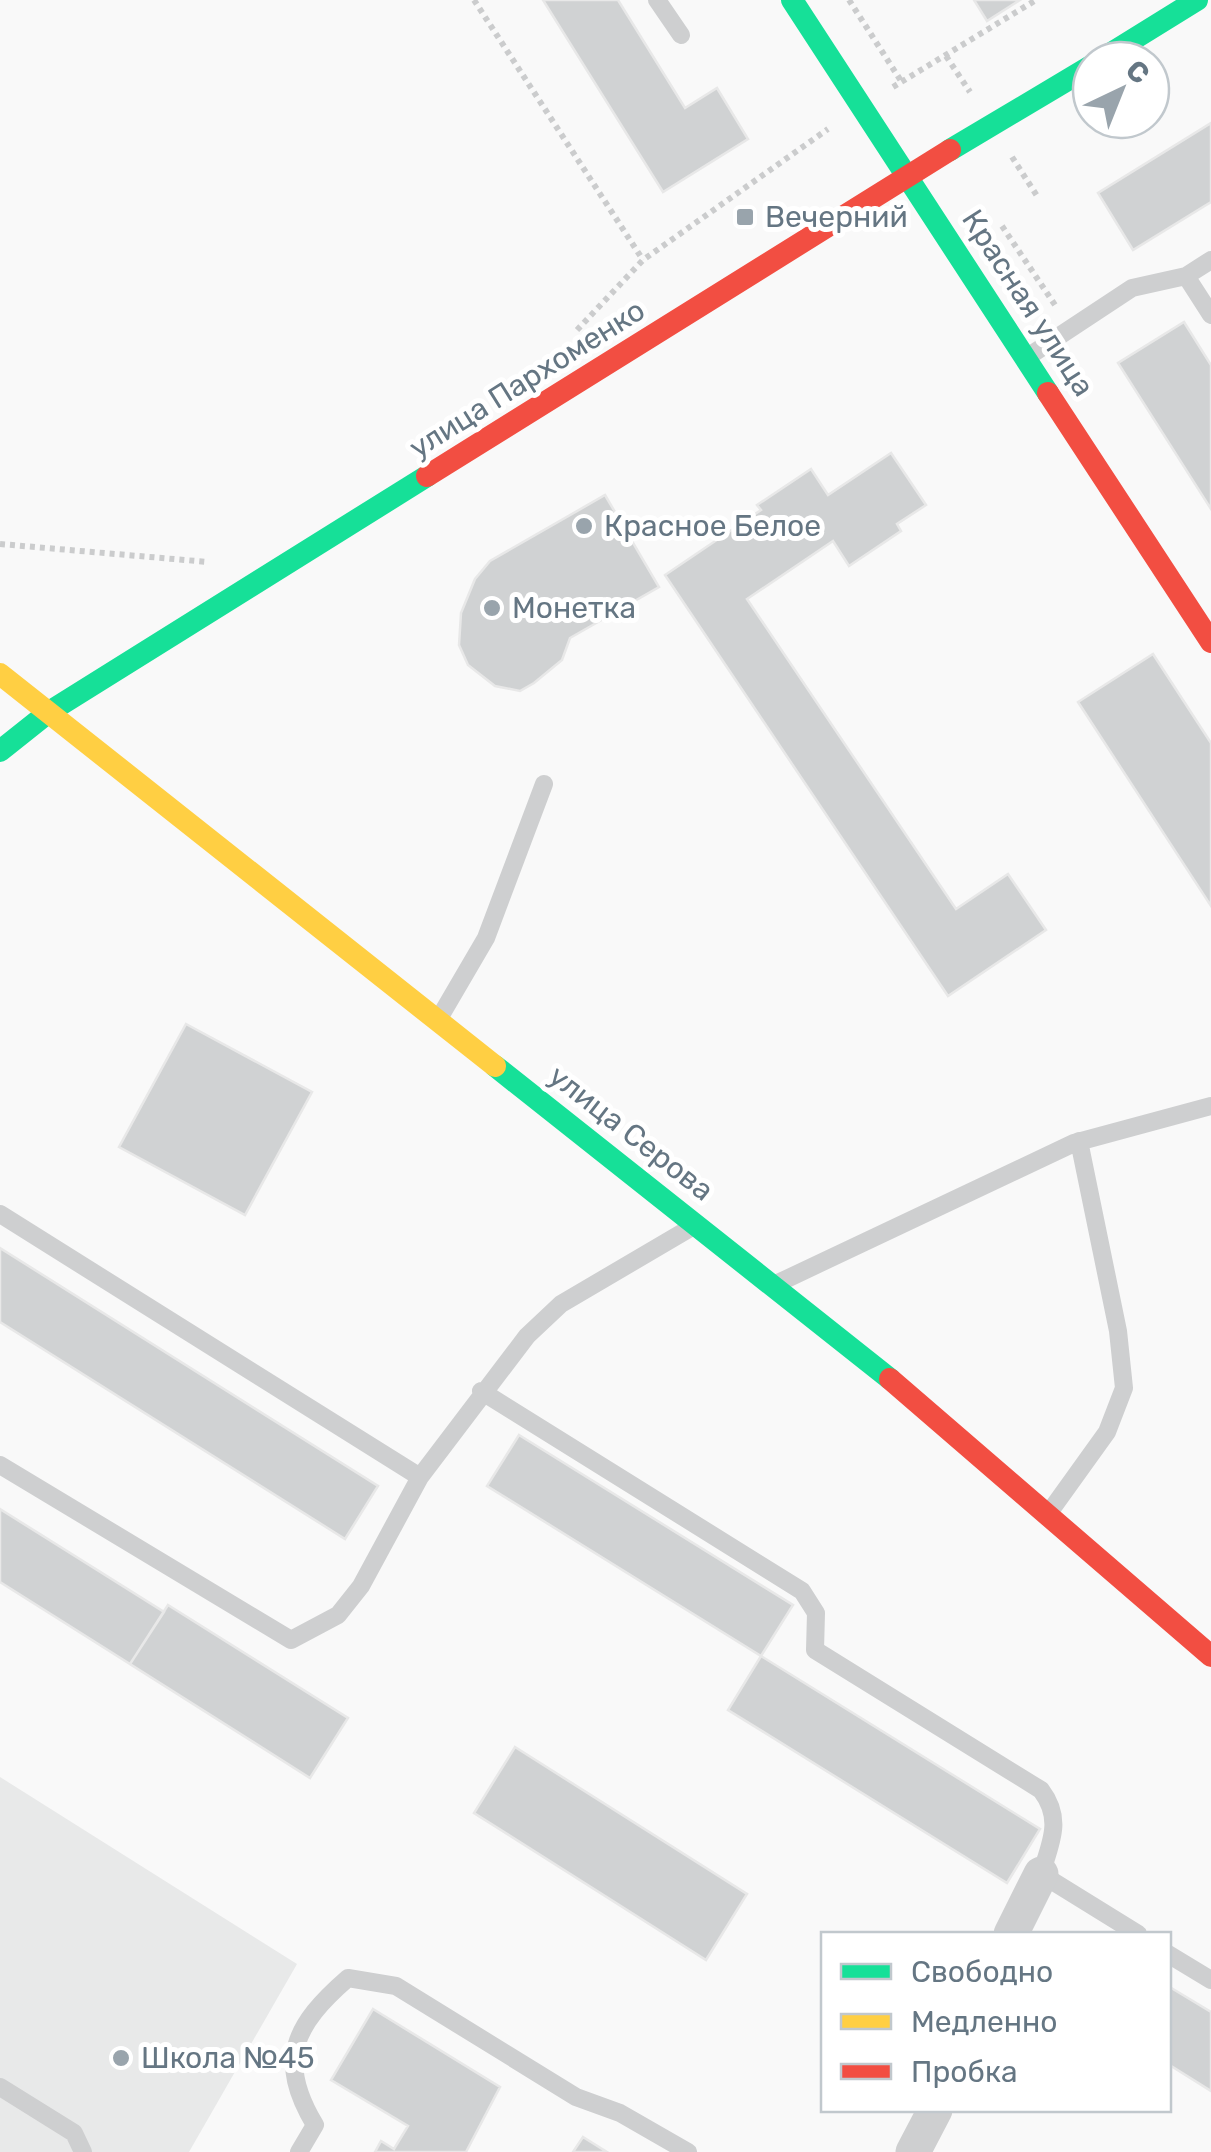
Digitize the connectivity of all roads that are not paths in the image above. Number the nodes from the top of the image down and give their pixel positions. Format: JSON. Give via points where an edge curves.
{"nodes":[{"id":1,"x":657,"y":0,"type":"edge"},
{"id":2,"x":792,"y":0,"type":"edge"},
{"id":3,"x":1197,"y":0,"type":"edge"},
{"id":4,"x":681,"y":36,"type":"dead end"},
{"id":5,"x":1132,"y":40,"type":"edge"},
{"id":6,"x":1071,"y":78,"type":"edge"},
{"id":7,"x":909,"y":174,"type":"junction"},
{"id":8,"x":1211,"y":260,"type":"edge"},
{"id":9,"x":1186,"y":276,"type":"junction"},
{"id":10,"x":1211,"y":315,"type":"edge"},
{"id":11,"x":1028,"y":356,"type":"junction"},
{"id":12,"x":1211,"y":642,"type":"edge"},
{"id":13,"x":0,"y":674,"type":"edge"},
{"id":14,"x":49,"y":712,"type":"junction"},
{"id":15,"x":0,"y":750,"type":"edge"},
{"id":16,"x":544,"y":784,"type":"dead end"},
{"id":17,"x":439,"y":1020,"type":"junction"},
{"id":18,"x":1211,"y":1106,"type":"edge"},
{"id":19,"x":1079,"y":1141,"type":"junction"},
{"id":20,"x":0,"y":1214,"type":"edge"},
{"id":21,"x":698,"y":1224,"type":"junction"},
{"id":22,"x":773,"y":1285,"type":"junction"},
{"id":23,"x":481,"y":1392,"type":"junction"},
{"id":24,"x":0,"y":1465,"type":"edge"},
{"id":25,"x":420,"y":1477,"type":"junction"},
{"id":26,"x":1048,"y":1513,"type":"junction"},
{"id":27,"x":1211,"y":1656,"type":"edge"},
{"id":28,"x":1041,"y":1874,"type":"junction"},
{"id":29,"x":1012,"y":1932,"type":"edge"},
{"id":30,"x":1135,"y":1932,"type":"edge"},
{"id":31,"x":1171,"y":1956,"type":"edge"},
{"id":32,"x":1211,"y":1980,"type":"edge"},
{"id":33,"x":0,"y":2088,"type":"edge"},
{"id":34,"x":934,"y":2112,"type":"edge"},
{"id":35,"x":83,"y":2152,"type":"edge"},
{"id":36,"x":300,"y":2152,"type":"edge"},
{"id":37,"x":688,"y":2152,"type":"edge"},
{"id":38,"x":913,"y":2152,"type":"edge"}],
"edges":[{"from":1,"to":4,"type":"lane"},
{"from":2,"to":7,"type":"main road","name":"Красная улица"},
{"from":3,"to":5,"type":"main road"},
{"from":6,"to":7,"type":"main road","name":"улица Пархоменко"},
{"from":7,"to":11,"type":"main road","name":"Красная улица"},
{"from":7,"to":14,"type":"main road","name":"улица Пархоменко"},
{"from":8,"to":9,"type":"lane"},
{"from":9,"to":10,"type":"lane"},
{"from":9,"to":11,"type":"lane","via":[[1132,288]]},
{"from":11,"to":12,"type":"main road","name":"Красная улица"},
{"from":13,"to":14,"type":"main road","name":"улица Серова"},
{"from":14,"to":15,"type":"main road","name":"улица Пархоменко"},
{"from":14,"to":17,"type":"main road","name":"улица Серова"},
{"from":16,"to":17,"type":"lane","via":[[486,938]]},
{"from":17,"to":21,"type":"main road","name":"улица Серова"},
{"from":18,"to":19,"type":"lane"},
{"from":19,"to":22,"type":"lane"},
{"from":19,"to":26,"type":"lane","via":[[1124,1388],[1107,1432]]},
{"from":20,"to":25,"type":"lane"},
{"from":21,"to":22,"type":"main road","name":"улица Серова"},
{"from":21,"to":23,"type":"lane","via":[[561,1304]]},
{"from":22,"to":26,"type":"main road","name":"улица Серова"},
{"from":23,"to":25,"type":"lane"},
{"from":23,"to":28,"type":"lane","via":[[802,1591],[816,1613],[815,1650],[1041,1790],[1056,1829]]},
{"from":24,"to":25,"type":"lane","via":[[291,1640],[338,1615],[361,1586]]},
{"from":26,"to":27,"type":"main road","name":"улица Серова"},
{"from":28,"to":29,"type":"street"},
{"from":28,"to":30,"type":"lane"},
{"from":31,"to":32,"type":"lane"},
{"from":33,"to":35,"type":"lane","via":[[74,2133]]},
{"from":34,"to":38,"type":"street"},
{"from":36,"to":37,"type":"lane","via":[[315,2126],[298,2096],[291,2055],[313,2008],[348,1978],[396,1986],[576,2097],[620,2113]]}]}
